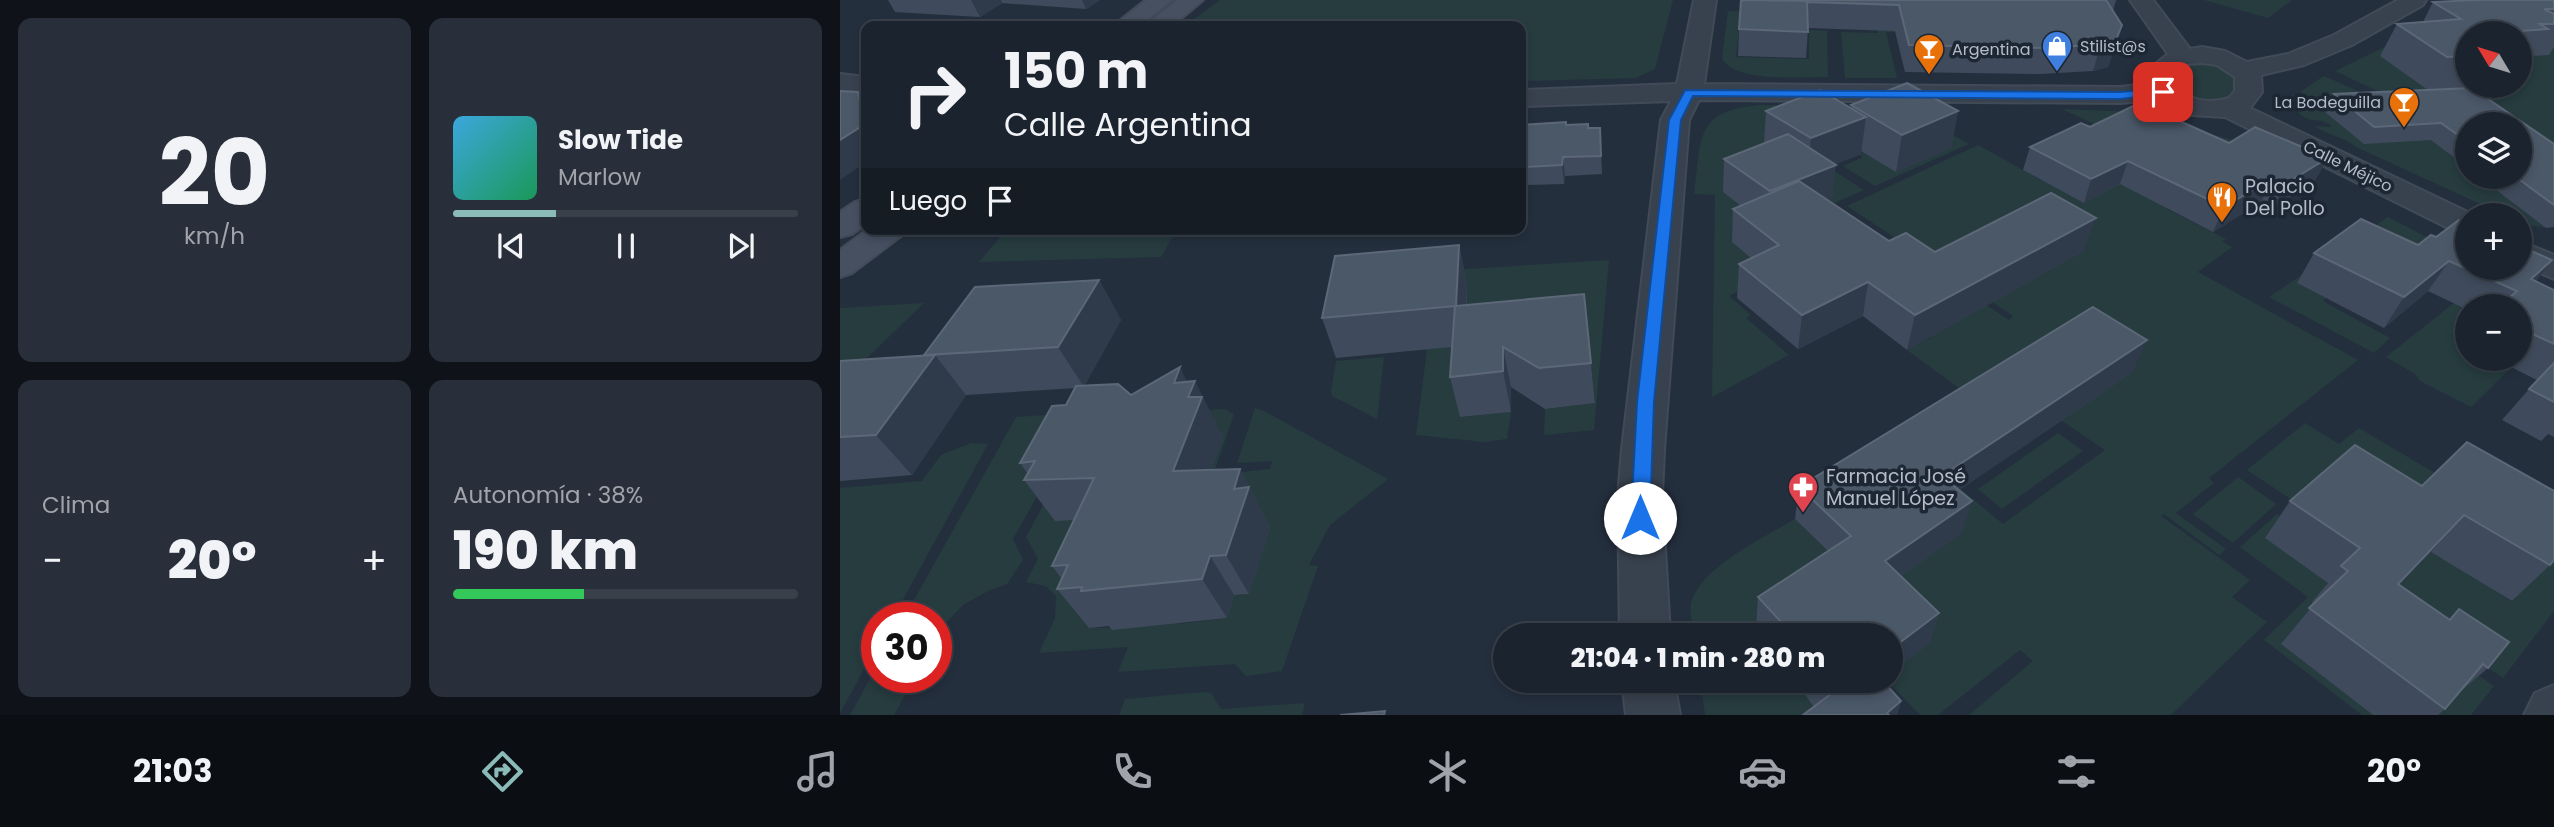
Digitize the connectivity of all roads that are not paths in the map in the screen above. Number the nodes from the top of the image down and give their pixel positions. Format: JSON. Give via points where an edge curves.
{"nodes":[{"id":1,"x":1161,"y":0,"type":"edge"},
{"id":2,"x":1192,"y":0,"type":"edge"},
{"id":3,"x":1705,"y":0,"type":"edge"},
{"id":4,"x":2141,"y":0,"type":"edge"},
{"id":5,"x":2415,"y":0,"type":"edge"},
{"id":6,"x":1132,"y":21,"type":"edge"},
{"id":7,"x":1164,"y":21,"type":"edge"},
{"id":8,"x":2183,"y":57,"type":"junction"},
{"id":9,"x":2245,"y":70,"type":"junction"},
{"id":10,"x":840,"y":82,"type":"edge"},
{"id":11,"x":861,"y":84,"type":"edge"},
{"id":12,"x":1689,"y":92,"type":"junction"},
{"id":13,"x":2163,"y":92,"type":"junction"},
{"id":14,"x":1526,"y":98,"type":"edge"},
{"id":15,"x":2228,"y":108,"type":"junction"},
{"id":16,"x":861,"y":212,"type":"edge"},
{"id":17,"x":2455,"y":219,"type":"edge"},
{"id":18,"x":840,"y":227,"type":"edge"},
{"id":19,"x":881,"y":235,"type":"edge"},
{"id":20,"x":2532,"y":257,"type":"edge"},
{"id":21,"x":840,"y":266,"type":"edge"},
{"id":22,"x":2554,"y":268,"type":"edge"},
{"id":23,"x":1645,"y":623,"type":"edge"},
{"id":24,"x":1650,"y":693,"type":"edge"},
{"id":25,"x":1653,"y":715,"type":"edge"}],
"edges":[{"from":1,"to":6,"type":"main road"},
{"from":2,"to":7,"type":"main road"},
{"from":3,"to":12,"type":"street"},
{"from":4,"to":8,"type":"street"},
{"from":5,"to":9,"type":"street","via":[[2295,61]]},
{"from":8,"to":9,"type":"street","via":[[2213,57]]},
{"from":8,"to":13,"type":"street","via":[[2161,72]]},
{"from":9,"to":15,"type":"street","via":[[2251,82],[2249,92]]},
{"from":10,"to":11,"type":"street"},
{"from":12,"to":13,"type":"street"},
{"from":12,"to":14,"type":"street"},
{"from":12,"to":23,"type":"street","via":[[1675,120],[1645,402],[1640,496]]},
{"from":13,"to":15,"type":"street","via":[[2196,108]]},
{"from":15,"to":17,"type":"street","name":"Calle Méjico"},
{"from":16,"to":18,"type":"main road"},
{"from":19,"to":21,"type":"main road"},
{"from":20,"to":22,"type":"street"},
{"from":24,"to":25,"type":"street"}]}
